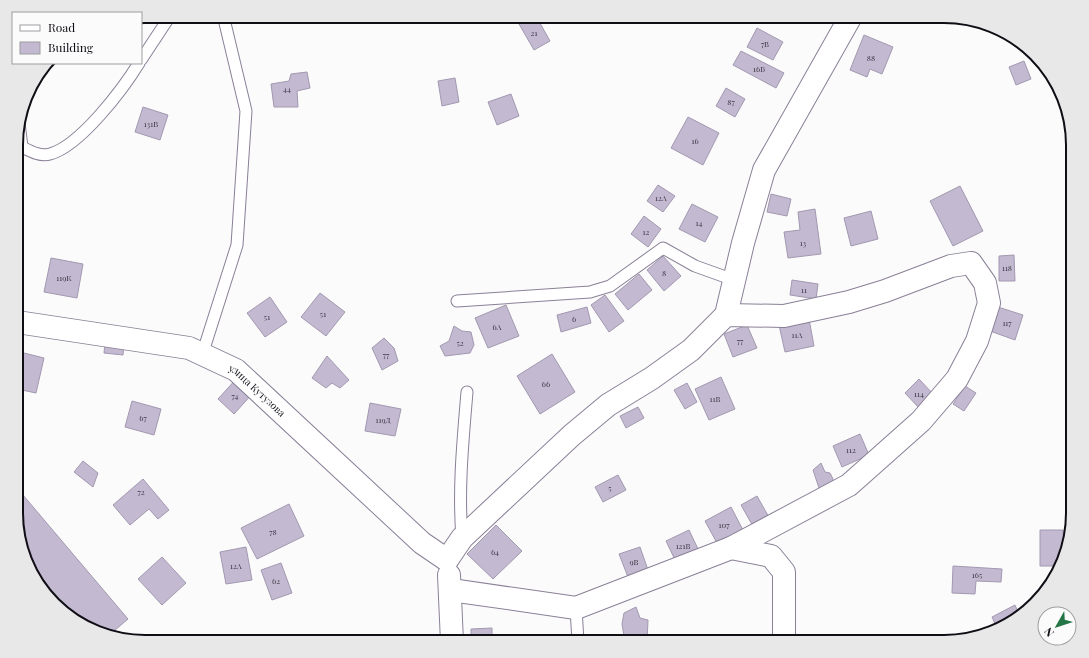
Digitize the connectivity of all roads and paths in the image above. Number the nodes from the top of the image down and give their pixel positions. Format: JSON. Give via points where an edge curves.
{"nodes":[{"id":1,"x":165,"y":23,"type":"edge"},
{"id":2,"x":225,"y":23,"type":"edge"},
{"id":3,"x":847,"y":23,"type":"edge"},
{"id":4,"x":142,"y":58,"type":"edge"},
{"id":5,"x":138,"y":64,"type":"edge"},
{"id":6,"x":23,"y":148,"type":"edge"},
{"id":7,"x":734,"y":280,"type":"junction"},
{"id":8,"x":457,"y":301,"type":"dead end"},
{"id":9,"x":726,"y":315,"type":"junction"},
{"id":10,"x":23,"y":323,"type":"edge"},
{"id":11,"x":202,"y":355,"type":"junction"},
{"id":12,"x":466,"y":392,"type":"dead end"},
{"id":13,"x":462,"y":538,"type":"junction"},
{"id":14,"x":731,"y":548,"type":"junction"},
{"id":15,"x":447,"y":560,"type":"junction"},
{"id":16,"x":451,"y":590,"type":"junction"},
{"id":17,"x":576,"y":608,"type":"junction"},
{"id":18,"x":452,"y":635,"type":"edge"},
{"id":19,"x":578,"y":635,"type":"edge"},
{"id":20,"x":784,"y":635,"type":"edge"}],
"edges":[{"from":1,"to":4,"type":"lane"},
{"from":2,"to":11,"type":"lane","via":[[246,110],[237,245]]},
{"from":3,"to":7,"type":"street","via":[[764,170]]},
{"from":5,"to":6,"type":"lane","via":[[104,112],[69,144],[50,154],[35,154]]},
{"from":7,"to":8,"type":"lane","via":[[695,266],[662,248],[610,286],[590,292]]},
{"from":7,"to":9,"type":"street"},
{"from":9,"to":13,"type":"street","via":[[691,350],[608,406],[572,435]]},
{"from":9,"to":14,"type":"street","via":[[784,316],[849,302],[951,266],[971,262],[985,283],[989,304],[977,342],[957,379],[921,421],[849,485]]},
{"from":10,"to":11,"type":"street","name":"улица Кутузова","via":[[189,348]]},
{"from":11,"to":15,"type":"street","name":"улица Кутузова","via":[[236,370],[422,543]]},
{"from":12,"to":13,"type":"lane","via":[[460,519]]},
{"from":13,"to":15,"type":"street"},
{"from":14,"to":17,"type":"street"},
{"from":14,"to":20,"type":"street","via":[[771,556],[784,572]]},
{"from":15,"to":16,"type":"street"},
{"from":16,"to":17,"type":"street"},
{"from":16,"to":18,"type":"street"},
{"from":17,"to":19,"type":"lane"}]}
